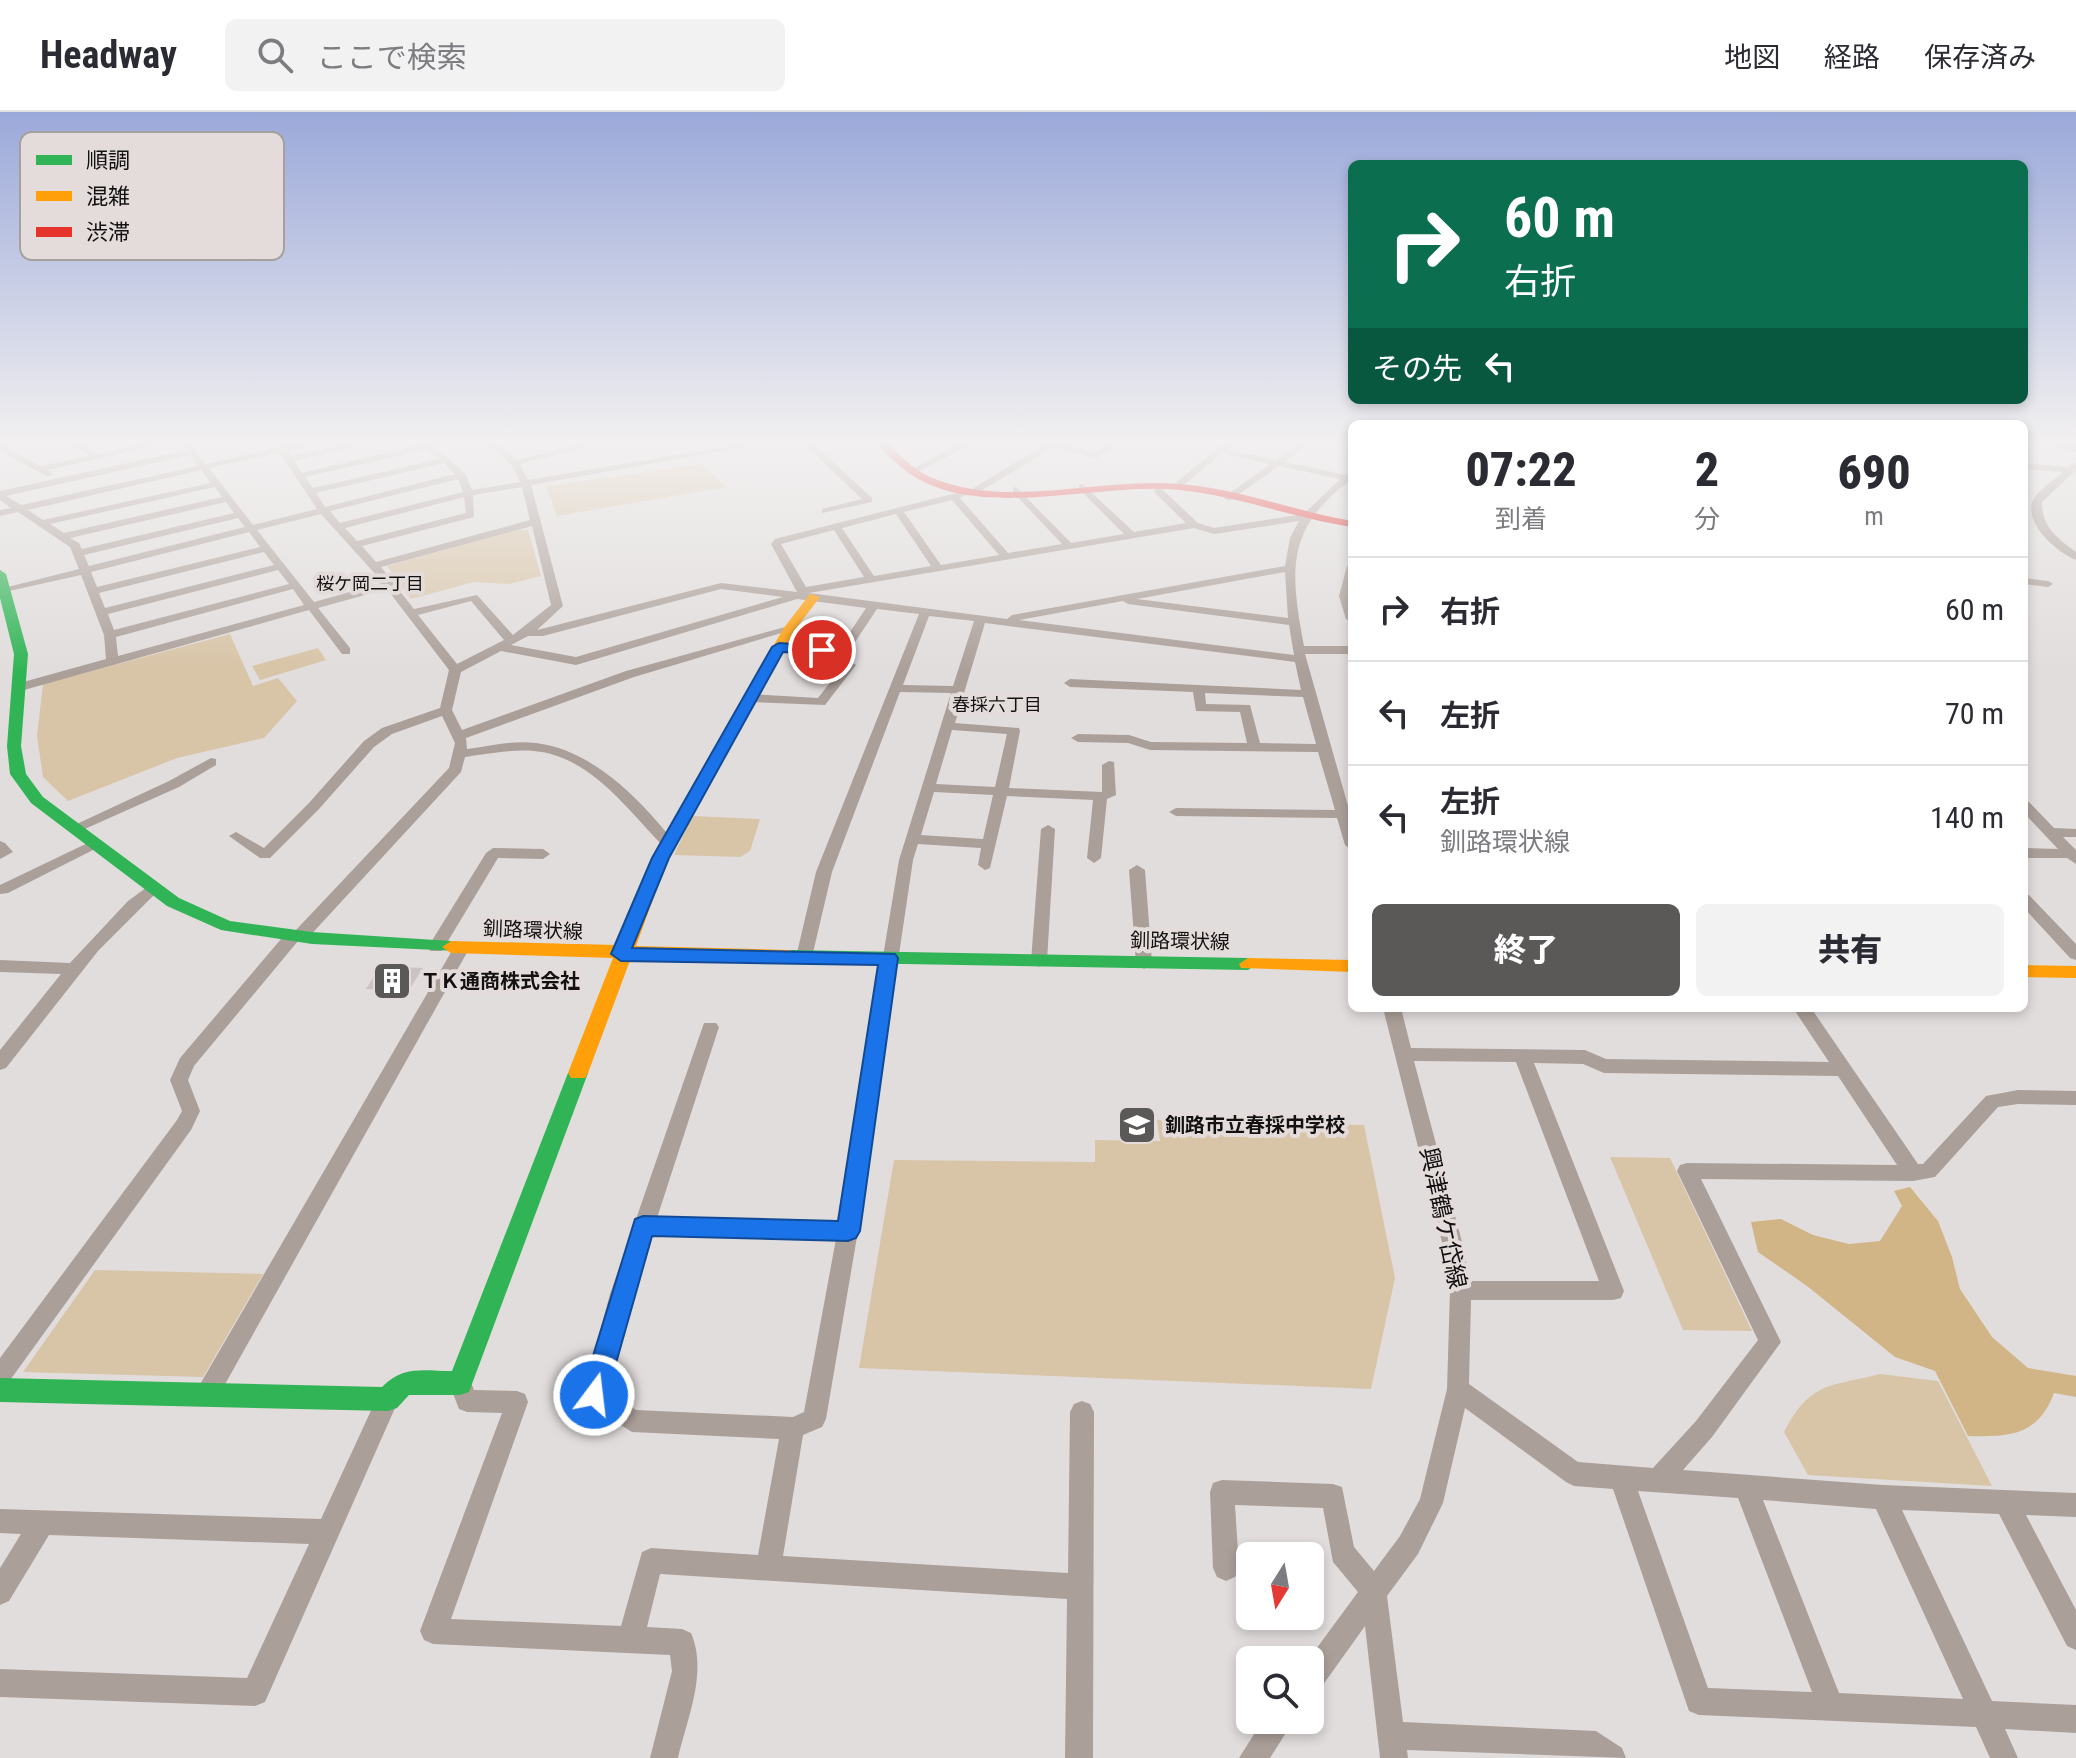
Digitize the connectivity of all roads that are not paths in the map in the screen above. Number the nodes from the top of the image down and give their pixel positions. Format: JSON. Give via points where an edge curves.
{"nodes":[{"id":1,"x":1306,"y":517,"type":"edge"},
{"id":2,"x":34,"y":518,"type":"edge"},
{"id":3,"x":65,"y":518,"type":"edge"},
{"id":4,"x":143,"y":518,"type":"edge"},
{"id":5,"x":226,"y":518,"type":"edge"},
{"id":6,"x":245,"y":518,"type":"edge"},
{"id":7,"x":294,"y":518,"type":"edge"},
{"id":8,"x":330,"y":518,"type":"edge"},
{"id":9,"x":374,"y":518,"type":"edge"},
{"id":10,"x":460,"y":518,"type":"edge"},
{"id":11,"x":534,"y":518,"type":"edge"},
{"id":12,"x":870,"y":518,"type":"edge"},
{"id":13,"x":904,"y":518,"type":"edge"},
{"id":14,"x":982,"y":518,"type":"edge"},
{"id":15,"x":1042,"y":518,"type":"edge"},
{"id":16,"x":1113,"y":518,"type":"edge"},
{"id":17,"x":1186,"y":518,"type":"edge"},
{"id":18,"x":1301,"y":518,"type":"edge"},
{"id":19,"x":1311,"y":518,"type":"edge"},
{"id":20,"x":2040,"y":518,"type":"edge"},
{"id":21,"x":2028,"y":521,"type":"edge"},
{"id":22,"x":535,"y":522,"type":"junction"},
{"id":23,"x":42,"y":523,"type":"junction"},
{"id":24,"x":1348,"y":523,"type":"edge"},
{"id":25,"x":2041,"y":523,"type":"junction"},
{"id":26,"x":1194,"y":525,"type":"junction"},
{"id":27,"x":836,"y":526,"type":"junction"},
{"id":28,"x":338,"y":527,"type":"junction"},
{"id":29,"x":255,"y":530,"type":"junction"},
{"id":30,"x":1130,"y":534,"type":"junction"},
{"id":31,"x":64,"y":536,"type":"junction"},
{"id":32,"x":355,"y":545,"type":"junction"},
{"id":33,"x":1068,"y":545,"type":"junction"},
{"id":34,"x":268,"y":548,"type":"junction"},
{"id":35,"x":78,"y":553,"type":"junction"},
{"id":36,"x":1005,"y":556,"type":"junction"},
{"id":37,"x":2076,"y":557,"type":"edge"},
{"id":38,"x":282,"y":566,"type":"junction"},
{"id":39,"x":373,"y":566,"type":"junction"},
{"id":40,"x":937,"y":567,"type":"junction"},
{"id":41,"x":1289,"y":568,"type":"junction"},
{"id":42,"x":86,"y":572,"type":"junction"},
{"id":43,"x":870,"y":578,"type":"junction"},
{"id":44,"x":1348,"y":581,"type":"edge"},
{"id":45,"x":2,"y":582,"type":"edge"},
{"id":46,"x":2028,"y":582,"type":"edge"},
{"id":47,"x":2048,"y":584,"type":"dead end"},
{"id":48,"x":297,"y":585,"type":"junction"},
{"id":49,"x":388,"y":585,"type":"junction"},
{"id":50,"x":94,"y":591,"type":"junction"},
{"id":51,"x":805,"y":595,"type":"junction"},
{"id":52,"x":1114,"y":599,"type":"junction"},
{"id":53,"x":313,"y":606,"type":"junction"},
{"id":54,"x":873,"y":606,"type":"junction"},
{"id":55,"x":1348,"y":608,"type":"edge"},
{"id":56,"x":103,"y":612,"type":"junction"},
{"id":57,"x":925,"y":612,"type":"junction"},
{"id":58,"x":411,"y":613,"type":"junction"},
{"id":59,"x":980,"y":619,"type":"junction"},
{"id":60,"x":7,"y":620,"type":"edge"},
{"id":61,"x":1003,"y":621,"type":"junction"},
{"id":62,"x":1293,"y":622,"type":"junction"},
{"id":63,"x":789,"y":629,"type":"junction"},
{"id":64,"x":526,"y":633,"type":"junction"},
{"id":65,"x":110,"y":635,"type":"junction"},
{"id":66,"x":506,"y":644,"type":"junction"},
{"id":67,"x":779,"y":647,"type":"junction"},
{"id":68,"x":1348,"y":650,"type":"edge"},
{"id":69,"x":346,"y":651,"type":"dead end"},
{"id":70,"x":1300,"y":654,"type":"junction"},
{"id":71,"x":112,"y":661,"type":"junction"},
{"id":72,"x":850,"y":665,"type":"dead end"},
{"id":73,"x":455,"y":670,"type":"junction"},
{"id":74,"x":1070,"y":683,"type":"dead end"},
{"id":75,"x":894,"y":688,"type":"junction"},
{"id":76,"x":20,"y":689,"type":"junction"},
{"id":77,"x":958,"y":690,"type":"junction"},
{"id":78,"x":1199,"y":691,"type":"junction"},
{"id":79,"x":1310,"y":694,"type":"junction"},
{"id":80,"x":0,"y":696,"type":"edge"},
{"id":81,"x":751,"y":698,"type":"junction"},
{"id":82,"x":446,"y":710,"type":"junction"},
{"id":83,"x":947,"y":726,"type":"junction"},
{"id":84,"x":459,"y":736,"type":"junction"},
{"id":85,"x":1078,"y":738,"type":"dead end"},
{"id":86,"x":1254,"y":747,"type":"junction"},
{"id":87,"x":7,"y":748,"type":"edge"},
{"id":88,"x":1325,"y":748,"type":"junction"},
{"id":89,"x":461,"y":754,"type":"junction"},
{"id":90,"x":211,"y":762,"type":"dead end"},
{"id":91,"x":1109,"y":765,"type":"dead end"},
{"id":92,"x":929,"y":788,"type":"junction"},
{"id":93,"x":1001,"y":793,"type":"junction"},
{"id":94,"x":1100,"y":796,"type":"junction"},
{"id":95,"x":2028,"y":809,"type":"edge"},
{"id":96,"x":1176,"y":812,"type":"dead end"},
{"id":97,"x":1343,"y":814,"type":"junction"},
{"id":98,"x":73,"y":829,"type":"junction"},
{"id":99,"x":1048,"y":829,"type":"dead end"},
{"id":100,"x":1348,"y":831,"type":"edge"},
{"id":101,"x":2050,"y":832,"type":"junction"},
{"id":102,"x":2076,"y":833,"type":"edge"},
{"id":103,"x":236,"y":836,"type":"dead end"},
{"id":104,"x":912,"y":839,"type":"junction"},
{"id":105,"x":668,"y":843,"type":"junction"},
{"id":106,"x":94,"y":844,"type":"junction"},
{"id":107,"x":988,"y":844,"type":"junction"},
{"id":108,"x":0,"y":846,"type":"edge"},
{"id":109,"x":2028,"y":853,"type":"edge"},
{"id":110,"x":0,"y":854,"type":"edge"},
{"id":111,"x":543,"y":854,"type":"dead end"},
{"id":112,"x":2073,"y":857,"type":"edge"},
{"id":113,"x":1094,"y":858,"type":"dead end"},
{"id":114,"x":985,"y":865,"type":"dead end"},
{"id":115,"x":1137,"y":870,"type":"dead end"},
{"id":116,"x":154,"y":887,"type":"junction"},
{"id":117,"x":3,"y":890,"type":"dead end"},
{"id":118,"x":2028,"y":903,"type":"edge"},
{"id":119,"x":297,"y":936,"type":"junction"},
{"id":120,"x":436,"y":947,"type":"junction"},
{"id":121,"x":461,"y":949,"type":"junction"},
{"id":122,"x":621,"y":954,"type":"junction"},
{"id":123,"x":2076,"y":954,"type":"edge"},
{"id":124,"x":804,"y":957,"type":"junction"},
{"id":125,"x":888,"y":958,"type":"junction"},
{"id":126,"x":1039,"y":961,"type":"junction"},
{"id":127,"x":1144,"y":963,"type":"junction"},
{"id":128,"x":0,"y":966,"type":"edge"},
{"id":129,"x":1348,"y":966,"type":"edge"},
{"id":130,"x":77,"y":969,"type":"junction"},
{"id":131,"x":2028,"y":971,"type":"edge"},
{"id":132,"x":2076,"y":972,"type":"edge"},
{"id":133,"x":1393,"y":1012,"type":"edge"},
{"id":134,"x":1805,"y":1012,"type":"edge"},
{"id":135,"x":710,"y":1027,"type":"dead end"},
{"id":136,"x":1404,"y":1054,"type":"junction"},
{"id":137,"x":1523,"y":1057,"type":"junction"},
{"id":138,"x":0,"y":1063,"type":"edge"},
{"id":139,"x":1841,"y":1069,"type":"junction"},
{"id":140,"x":2076,"y":1098,"type":"edge"},
{"id":141,"x":1913,"y":1173,"type":"junction"},
{"id":142,"x":643,"y":1226,"type":"junction"},
{"id":143,"x":848,"y":1231,"type":"junction"},
{"id":144,"x":1461,"y":1290,"type":"junction"},
{"id":145,"x":0,"y":1376,"type":"edge"},
{"id":146,"x":460,"y":1383,"type":"junction"},
{"id":147,"x":1458,"y":1389,"type":"junction"},
{"id":148,"x":0,"y":1390,"type":"edge"},
{"id":149,"x":207,"y":1394,"type":"junction"},
{"id":150,"x":388,"y":1399,"type":"junction"},
{"id":151,"x":1082,"y":1412,"type":"dead end"},
{"id":152,"x":793,"y":1428,"type":"junction"},
{"id":153,"x":1622,"y":1479,"type":"junction"},
{"id":154,"x":1659,"y":1479,"type":"junction"},
{"id":155,"x":1746,"y":1488,"type":"junction"},
{"id":156,"x":1883,"y":1497,"type":"junction"},
{"id":157,"x":2006,"y":1502,"type":"junction"},
{"id":158,"x":2076,"y":1505,"type":"edge"},
{"id":159,"x":0,"y":1521,"type":"edge"},
{"id":160,"x":42,"y":1523,"type":"junction"},
{"id":161,"x":326,"y":1532,"type":"junction"},
{"id":162,"x":1226,"y":1568,"type":"dead end"},
{"id":163,"x":768,"y":1569,"type":"junction"},
{"id":164,"x":1081,"y":1587,"type":"junction"},
{"id":165,"x":1374,"y":1591,"type":"junction"},
{"id":166,"x":0,"y":1592,"type":"edge"},
{"id":167,"x":2076,"y":1637,"type":"edge"},
{"id":168,"x":631,"y":1640,"type":"junction"},
{"id":169,"x":1324,"y":1660,"type":"edge"},
{"id":170,"x":0,"y":1683,"type":"edge"},
{"id":171,"x":1831,"y":1706,"type":"junction"},
{"id":172,"x":1985,"y":1714,"type":"junction"},
{"id":173,"x":2076,"y":1719,"type":"edge"},
{"id":174,"x":1270,"y":1734,"type":"edge"},
{"id":175,"x":1393,"y":1746,"type":"edge"},
{"id":176,"x":1550,"y":1750,"type":"edge"},
{"id":177,"x":664,"y":1758,"type":"edge"},
{"id":178,"x":1079,"y":1758,"type":"edge"},
{"id":179,"x":1253,"y":1758,"type":"edge"},
{"id":180,"x":1612,"y":1758,"type":"edge"},
{"id":181,"x":2004,"y":1758,"type":"edge"}],
"edges":[{"from":1,"to":41,"type":"street"},
{"from":2,"to":23,"type":"street"},
{"from":3,"to":23,"type":"street"},
{"from":4,"to":31,"type":"street"},
{"from":5,"to":35,"type":"street"},
{"from":6,"to":29,"type":"street"},
{"from":7,"to":29,"type":"street"},
{"from":8,"to":28,"type":"street"},
{"from":9,"to":28,"type":"street"},
{"from":10,"to":32,"type":"street"},
{"from":11,"to":22,"type":"street"},
{"from":12,"to":27,"type":"street"},
{"from":13,"to":40,"type":"street"},
{"from":14,"to":36,"type":"street"},
{"from":15,"to":33,"type":"street"},
{"from":16,"to":30,"type":"street"},
{"from":17,"to":26,"type":"street"},
{"from":18,"to":26,"type":"street","via":[[1214,531]]},
{"from":19,"to":24,"type":"street"},
{"from":20,"to":25,"type":"street"},
{"from":21,"to":25,"type":"street"},
{"from":22,"to":39,"type":"street"},
{"from":22,"to":64,"type":"street","via":[[557,606]]},
{"from":23,"to":31,"type":"street"},
{"from":25,"to":37,"type":"street"},
{"from":26,"to":30,"type":"street"},
{"from":27,"to":43,"type":"street"},
{"from":27,"to":51,"type":"street","via":[[776,544]]},
{"from":28,"to":32,"type":"street"},
{"from":29,"to":34,"type":"street"},
{"from":29,"to":42,"type":"street"},
{"from":30,"to":33,"type":"street"},
{"from":31,"to":35,"type":"street"},
{"from":32,"to":39,"type":"street"},
{"from":33,"to":36,"type":"street"},
{"from":34,"to":38,"type":"street"},
{"from":34,"to":50,"type":"street"},
{"from":35,"to":42,"type":"street"},
{"from":36,"to":40,"type":"street"},
{"from":38,"to":48,"type":"street"},
{"from":38,"to":56,"type":"street"},
{"from":39,"to":49,"type":"street"},
{"from":40,"to":43,"type":"street"},
{"from":41,"to":52,"type":"street"},
{"from":41,"to":62,"type":"street"},
{"from":42,"to":45,"type":"street"},
{"from":42,"to":50,"type":"street"},
{"from":43,"to":51,"type":"street"},
{"from":44,"to":55,"type":"street"},
{"from":45,"to":60,"type":"street","name":"釧路環状線"},
{"from":46,"to":47,"type":"street"},
{"from":48,"to":53,"type":"street"},
{"from":48,"to":65,"type":"street"},
{"from":49,"to":53,"type":"street"},
{"from":49,"to":58,"type":"street"},
{"from":50,"to":56,"type":"street"},
{"from":51,"to":54,"type":"street"},
{"from":51,"to":63,"type":"street"},
{"from":51,"to":64,"type":"street","via":[[712,587],[543,633]]},
{"from":51,"to":66,"type":"street","via":[[576,661]]},
{"from":52,"to":61,"type":"street"},
{"from":52,"to":62,"type":"street"},
{"from":53,"to":69,"type":"street"},
{"from":53,"to":71,"type":"street"},
{"from":54,"to":57,"type":"street"},
{"from":54,"to":67,"type":"street","via":[[843,651]]},
{"from":56,"to":65,"type":"street"},
{"from":57,"to":59,"type":"street"},
{"from":57,"to":75,"type":"street"},
{"from":58,"to":66,"type":"street","via":[[473,597]]},
{"from":58,"to":73,"type":"street"},
{"from":59,"to":61,"type":"street"},
{"from":59,"to":77,"type":"street"},
{"from":60,"to":76,"type":"street","name":"釧路環状線","via":[[21,654]]},
{"from":61,"to":70,"type":"street"},
{"from":62,"to":70,"type":"street"},
{"from":63,"to":67,"type":"street"},
{"from":63,"to":84,"type":"street","via":[[630,674]]},
{"from":64,"to":66,"type":"street"},
{"from":65,"to":71,"type":"street"},
{"from":66,"to":73,"type":"street"},
{"from":67,"to":81,"type":"street"},
{"from":68,"to":70,"type":"street"},
{"from":70,"to":79,"type":"street"},
{"from":71,"to":76,"type":"street"},
{"from":72,"to":81,"type":"street","via":[[821,702]]},
{"from":73,"to":82,"type":"street"},
{"from":74,"to":78,"type":"street"},
{"from":75,"to":77,"type":"street"},
{"from":75,"to":124,"type":"street","via":[[824,872]]},
{"from":76,"to":80,"type":"street"},
{"from":76,"to":87,"type":"street","name":"釧路環状線"},
{"from":77,"to":83,"type":"street"},
{"from":78,"to":79,"type":"street"},
{"from":78,"to":86,"type":"street","via":[[1200,708],[1246,708]]},
{"from":79,"to":88,"type":"street"},
{"from":81,"to":105,"type":"street"},
{"from":82,"to":84,"type":"street"},
{"from":82,"to":103,"type":"street","via":[[387,731],[369,744],[265,855]]},
{"from":83,"to":92,"type":"street"},
{"from":83,"to":93,"type":"street","via":[[1014,731]]},
{"from":84,"to":89,"type":"street"},
{"from":85,"to":86,"type":"street","via":[[1129,739],[1150,746]]},
{"from":86,"to":88,"type":"street"},
{"from":87,"to":98,"type":"street","name":"釧路環状線","via":[[37,800]]},
{"from":88,"to":97,"type":"street"},
{"from":89,"to":105,"type":"street","via":[[528,747],[574,756],[602,774]]},
{"from":89,"to":119,"type":"street","via":[[443,785]]},
{"from":90,"to":98,"type":"street"},
{"from":91,"to":94,"type":"street","via":[[1109,795]]},
{"from":92,"to":93,"type":"street"},
{"from":92,"to":104,"type":"street"},
{"from":93,"to":94,"type":"street"},
{"from":93,"to":107,"type":"street"},
{"from":94,"to":113,"type":"street"},
{"from":95,"to":101,"type":"street"},
{"from":96,"to":97,"type":"street"},
{"from":97,"to":100,"type":"street"},
{"from":98,"to":106,"type":"street","name":"釧路環状線"},
{"from":99,"to":126,"type":"street"},
{"from":101,"to":102,"type":"street"},
{"from":101,"to":112,"type":"street"},
{"from":104,"to":107,"type":"street"},
{"from":104,"to":125,"type":"street"},
{"from":105,"to":122,"type":"street"},
{"from":106,"to":116,"type":"street","name":"釧路環状線"},
{"from":106,"to":117,"type":"street"},
{"from":107,"to":114,"type":"street"},
{"from":108,"to":110,"type":"street","via":[[6,852]]},
{"from":109,"to":112,"type":"street"},
{"from":111,"to":120,"type":"street","via":[[493,853]]},
{"from":115,"to":127,"type":"street"},
{"from":116,"to":119,"type":"street","name":"釧路環状線","via":[[203,917],[251,931]]},
{"from":116,"to":130,"type":"street"},
{"from":118,"to":123,"type":"street"},
{"from":119,"to":120,"type":"street","name":"釧路環状線"},
{"from":119,"to":145,"type":"street","via":[[186,1063],[179,1080],[191,1111],[184,1125]]},
{"from":120,"to":121,"type":"street","name":"釧路環状線"},
{"from":121,"to":122,"type":"street","name":"釧路環状線"},
{"from":121,"to":149,"type":"street"},
{"from":122,"to":124,"type":"street","name":"釧路環状線"},
{"from":122,"to":146,"type":"street"},
{"from":124,"to":125,"type":"street","name":"釧路環状線"},
{"from":125,"to":126,"type":"street","name":"釧路環状線"},
{"from":125,"to":143,"type":"street"},
{"from":126,"to":127,"type":"street","name":"釧路環状線"},
{"from":127,"to":129,"type":"street","name":"釧路環状線"},
{"from":128,"to":130,"type":"street"},
{"from":130,"to":138,"type":"street"},
{"from":131,"to":132,"type":"street"},
{"from":133,"to":136,"type":"street","name":"興津鶴ケ岱線"},
{"from":134,"to":139,"type":"street"},
{"from":135,"to":142,"type":"street"},
{"from":136,"to":137,"type":"street"},
{"from":136,"to":144,"type":"street","name":"興津鶴ケ岱線"},
{"from":137,"to":139,"type":"street","via":[[1585,1057],[1604,1066]]},
{"from":137,"to":144,"type":"street","via":[[1613,1291]]},
{"from":139,"to":141,"type":"street"},
{"from":140,"to":141,"type":"street","via":[[1993,1101],[1928,1171]]},
{"from":141,"to":154,"type":"street","via":[[1687,1171],[1770,1342]]},
{"from":142,"to":143,"type":"street"},
{"from":142,"to":152,"type":"street","via":[[594,1395],[632,1421]]},
{"from":143,"to":152,"type":"street","via":[[814,1419]]},
{"from":144,"to":147,"type":"street","name":"興津鶴ケ岱線"},
{"from":146,"to":150,"type":"street","via":[[403,1383]]},
{"from":146,"to":168,"type":"street","via":[[467,1401],[517,1402],[433,1631]]},
{"from":147,"to":153,"type":"street","via":[[1574,1474]]},
{"from":147,"to":165,"type":"street","name":"興津鶴ケ岱線","via":[[1431,1503],[1409,1545]]},
{"from":148,"to":149,"type":"street"},
{"from":149,"to":150,"type":"street"},
{"from":150,"to":161,"type":"street"},
{"from":151,"to":164,"type":"street"},
{"from":152,"to":163,"type":"street"},
{"from":153,"to":154,"type":"street"},
{"from":153,"to":171,"type":"street","via":[[1699,1701]]},
{"from":154,"to":155,"type":"street"},
{"from":155,"to":156,"type":"street"},
{"from":155,"to":171,"type":"street"},
{"from":156,"to":157,"type":"street"},
{"from":156,"to":172,"type":"street"},
{"from":157,"to":158,"type":"street"},
{"from":157,"to":167,"type":"street"},
{"from":159,"to":160,"type":"street"},
{"from":160,"to":161,"type":"street"},
{"from":160,"to":166,"type":"street"},
{"from":161,"to":170,"type":"street","via":[[255,1692]]},
{"from":162,"to":165,"type":"street","via":[[1222,1492],[1333,1496],[1342,1553]]},
{"from":163,"to":164,"type":"street"},
{"from":163,"to":168,"type":"street","via":[[651,1561]]},
{"from":164,"to":178,"type":"street"},
{"from":165,"to":169,"type":"street","name":"興津鶴ケ岱線"},
{"from":165,"to":175,"type":"street"},
{"from":168,"to":177,"type":"street","via":[[682,1642],[685,1671]]},
{"from":171,"to":172,"type":"street"},
{"from":172,"to":173,"type":"street"},
{"from":172,"to":181,"type":"street"},
{"from":174,"to":179,"type":"street"},
{"from":175,"to":176,"type":"street"},
{"from":176,"to":180,"type":"street","via":[[1596,1745]]}]}
